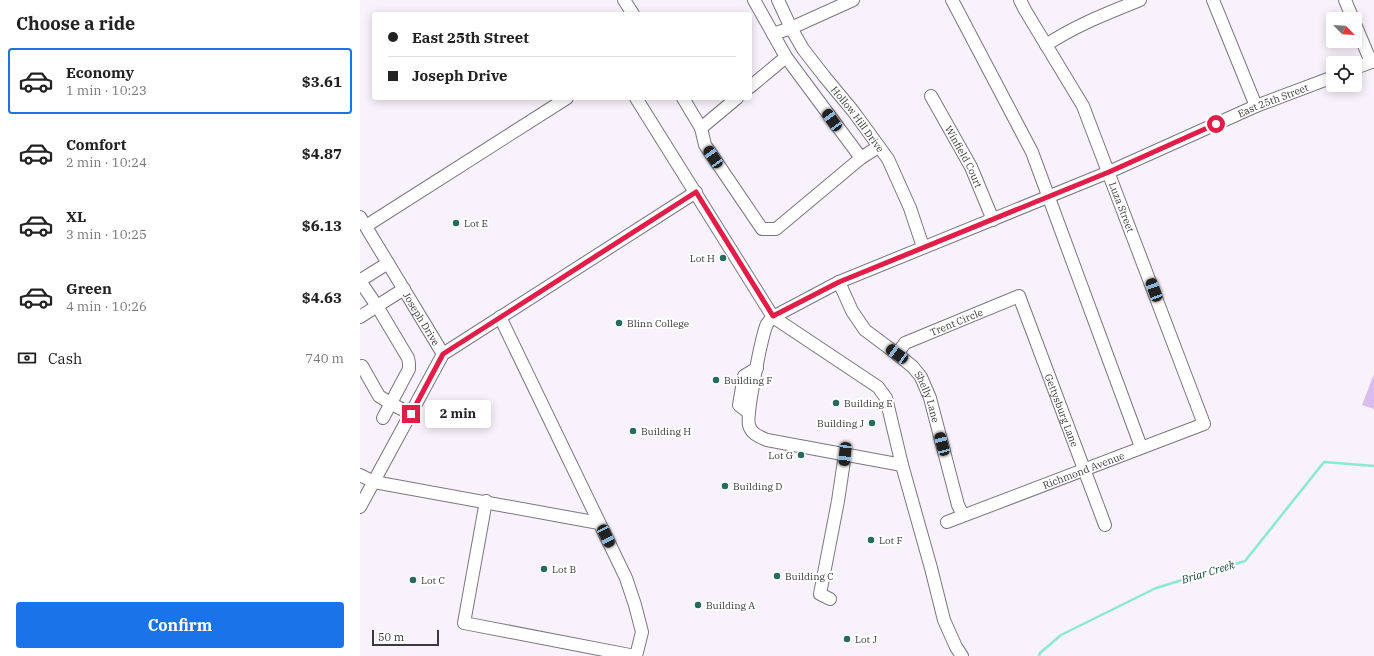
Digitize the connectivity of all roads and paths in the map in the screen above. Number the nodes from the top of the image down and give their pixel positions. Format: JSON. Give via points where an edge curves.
{"nodes":[{"id":1,"x":624,"y":0,"type":"edge"},
{"id":2,"x":754,"y":0,"type":"edge"},
{"id":3,"x":778,"y":0,"type":"edge"},
{"id":4,"x":853,"y":0,"type":"edge"},
{"id":5,"x":952,"y":0,"type":"edge"},
{"id":6,"x":1020,"y":0,"type":"edge"},
{"id":7,"x":1140,"y":0,"type":"edge"},
{"id":8,"x":1213,"y":0,"type":"edge"},
{"id":9,"x":1345,"y":0,"type":"edge"},
{"id":10,"x":632,"y":12,"type":"edge"},
{"id":11,"x":1350,"y":12,"type":"edge"},
{"id":12,"x":790,"y":28,"type":"junction"},
{"id":13,"x":773,"y":34,"type":"junction"},
{"id":14,"x":1362,"y":38,"type":"edge"},
{"id":15,"x":1046,"y":45,"type":"junction"},
{"id":16,"x":786,"y":57,"type":"junction"},
{"id":17,"x":1373,"y":61,"type":"edge"},
{"id":18,"x":1362,"y":65,"type":"edge"},
{"id":19,"x":1326,"y":80,"type":"edge"},
{"id":20,"x":752,"y":85,"type":"edge"},
{"id":21,"x":931,"y":96,"type":"dead end"},
{"id":22,"x":564,"y":100,"type":"edge"},
{"id":23,"x":637,"y":100,"type":"edge"},
{"id":24,"x":684,"y":100,"type":"edge"},
{"id":25,"x":735,"y":100,"type":"edge"},
{"id":26,"x":1256,"y":106,"type":"junction"},
{"id":27,"x":701,"y":128,"type":"junction"},
{"id":28,"x":878,"y":147,"type":"junction"},
{"id":29,"x":861,"y":158,"type":"junction"},
{"id":30,"x":1109,"y":172,"type":"junction"},
{"id":31,"x":696,"y":192,"type":"junction"},
{"id":32,"x":1048,"y":197,"type":"junction"},
{"id":33,"x":993,"y":220,"type":"junction"},
{"id":34,"x":363,"y":222,"type":"edge"},
{"id":35,"x":923,"y":247,"type":"junction"},
{"id":36,"x":388,"y":262,"type":"junction"},
{"id":37,"x":360,"y":280,"type":"edge"},
{"id":38,"x":839,"y":282,"type":"junction"},
{"id":39,"x":404,"y":289,"type":"junction"},
{"id":40,"x":1019,"y":296,"type":"joint"},
{"id":41,"x":377,"y":306,"type":"junction"},
{"id":42,"x":773,"y":316,"type":"junction"},
{"id":43,"x":360,"y":317,"type":"edge"},
{"id":44,"x":500,"y":317,"type":"junction"},
{"id":45,"x":443,"y":354,"type":"junction"},
{"id":46,"x":897,"y":354,"type":"junction"},
{"id":47,"x":362,"y":366,"type":"dead end"},
{"id":48,"x":390,"y":403,"type":"junction"},
{"id":49,"x":411,"y":414,"type":"junction"},
{"id":50,"x":383,"y":418,"type":"dead end"},
{"id":51,"x":1204,"y":424,"type":"joint"},
{"id":52,"x":1141,"y":447,"type":"junction"},
{"id":53,"x":845,"y":454,"type":"junction"},
{"id":54,"x":902,"y":464,"type":"junction"},
{"id":55,"x":1084,"y":469,"type":"junction"},
{"id":56,"x":360,"y":475,"type":"edge"},
{"id":57,"x":374,"y":482,"type":"junction"},
{"id":58,"x":486,"y":502,"type":"junction"},
{"id":59,"x":360,"y":507,"type":"edge"},
{"id":60,"x":963,"y":515,"type":"junction"},
{"id":61,"x":947,"y":522,"type":"dead end"},
{"id":62,"x":599,"y":523,"type":"junction"},
{"id":63,"x":1105,"y":525,"type":"dead end"},
{"id":64,"x":830,"y":599,"type":"dead end"},
{"id":65,"x":956,"y":653,"type":"edge"},
{"id":66,"x":636,"y":656,"type":"edge"}],
"edges":[{"from":1,"to":10,"type":"street"},
{"from":2,"to":13,"type":"street"},
{"from":3,"to":12,"type":"street","name":"Hollow Hill Drive"},
{"from":4,"to":12,"type":"street"},
{"from":5,"to":32,"type":"street","via":[[1032,152]]},
{"from":6,"to":15,"type":"street","name":"Luza Street"},
{"from":7,"to":15,"type":"street","via":[[1088,21]]},
{"from":8,"to":26,"type":"street"},
{"from":9,"to":11,"type":"street"},
{"from":12,"to":13,"type":"street"},
{"from":12,"to":28,"type":"street","name":"Hollow Hill Drive"},
{"from":13,"to":16,"type":"street"},
{"from":14,"to":17,"type":"street"},
{"from":15,"to":30,"type":"street","name":"Luza Street","via":[[1083,106]]},
{"from":16,"to":20,"type":"street"},
{"from":16,"to":29,"type":"street"},
{"from":17,"to":18,"type":"street"},
{"from":19,"to":26,"type":"street","name":"East 25th Street"},
{"from":21,"to":33,"type":"street","name":"Winfield Court","via":[[971,167]]},
{"from":22,"to":34,"type":"street"},
{"from":23,"to":31,"type":"street"},
{"from":24,"to":27,"type":"street"},
{"from":25,"to":27,"type":"street"},
{"from":26,"to":30,"type":"street","name":"East 25th Street"},
{"from":27,"to":29,"type":"street","via":[[705,145],[762,229],[776,229]]},
{"from":28,"to":29,"type":"street"},
{"from":28,"to":35,"type":"street","name":"Hollow Hill Drive","via":[[888,160],[900,185]]},
{"from":30,"to":32,"type":"street","name":"East 25th Street"},
{"from":30,"to":51,"type":"street","name":"Luza Street"},
{"from":31,"to":42,"type":"street"},
{"from":31,"to":44,"type":"street"},
{"from":32,"to":33,"type":"street","name":"East 25th Street"},
{"from":32,"to":52,"type":"street"},
{"from":33,"to":35,"type":"street","name":"East 25th Street"},
{"from":34,"to":36,"type":"street","name":"Joseph Drive"},
{"from":35,"to":38,"type":"street","name":"East 25th Street"},
{"from":36,"to":37,"type":"street"},
{"from":36,"to":39,"type":"street","name":"Joseph Drive"},
{"from":37,"to":41,"type":"street"},
{"from":38,"to":42,"type":"street","name":"East 25th Street"},
{"from":38,"to":46,"type":"street","name":"Shelly Lane","via":[[852,311],[865,330]]},
{"from":39,"to":41,"type":"street"},
{"from":39,"to":45,"type":"street","name":"Joseph Drive"},
{"from":40,"to":46,"type":"street","name":"Trent Circle","via":[[905,343]]},
{"from":40,"to":55,"type":"street","name":"Gettysburg Lane"},
{"from":41,"to":43,"type":"street"},
{"from":41,"to":48,"type":"street","via":[[409,363],[409,369]]},
{"from":42,"to":53,"type":"street","via":[[762,339],[749,413],[749,427],[756,436],[768,440]]},
{"from":42,"to":54,"type":"street","via":[[878,387],[886,398]]},
{"from":44,"to":45,"type":"street"},
{"from":44,"to":62,"type":"street"},
{"from":45,"to":49,"type":"street","name":"Joseph Drive"},
{"from":46,"to":60,"type":"street","name":"Shelly Lane","via":[[921,377],[930,398],[958,505]]},
{"from":47,"to":48,"type":"street","via":[[379,396]]},
{"from":48,"to":49,"type":"street"},
{"from":48,"to":50,"type":"street"},
{"from":49,"to":57,"type":"street","name":"Joseph Drive"},
{"from":51,"to":52,"type":"street","name":"Richmond Avenue"},
{"from":52,"to":55,"type":"street","name":"Richmond Avenue"},
{"from":53,"to":54,"type":"street"},
{"from":53,"to":64,"type":"street","via":[[820,594]]},
{"from":54,"to":65,"type":"street","via":[[944,620]]},
{"from":55,"to":60,"type":"street","name":"Richmond Avenue"},
{"from":55,"to":63,"type":"street","name":"Gettysburg Lane"},
{"from":56,"to":57,"type":"street"},
{"from":57,"to":58,"type":"street"},
{"from":57,"to":59,"type":"street","name":"Joseph Drive"},
{"from":58,"to":62,"type":"street"},
{"from":58,"to":66,"type":"street","via":[[464,623]]},
{"from":60,"to":61,"type":"street","name":"Richmond Avenue"},
{"from":62,"to":66,"type":"street","via":[[626,578],[635,605],[642,632]]}]}
